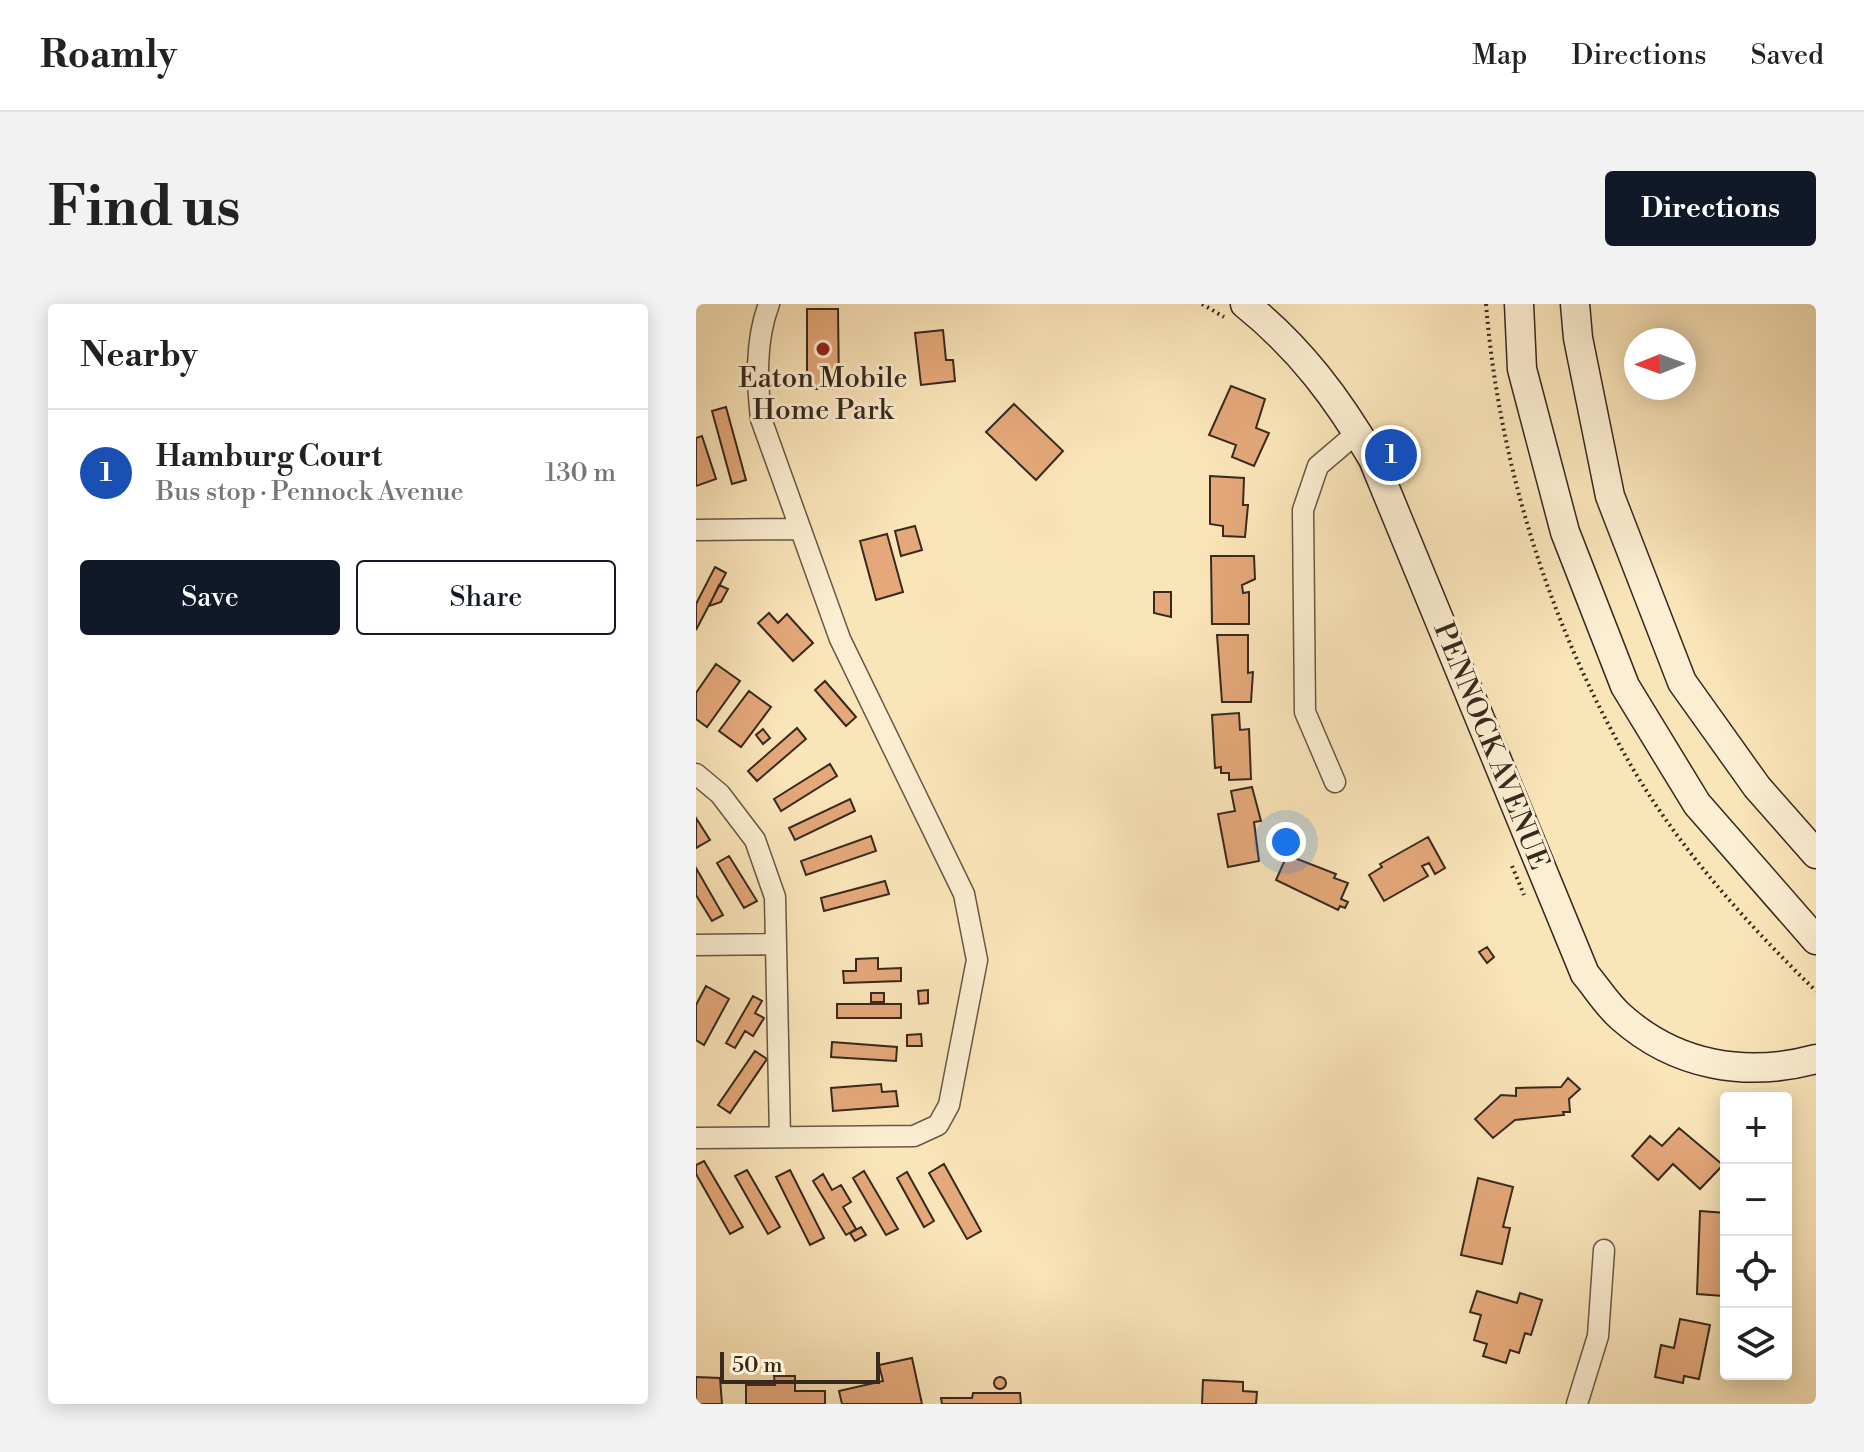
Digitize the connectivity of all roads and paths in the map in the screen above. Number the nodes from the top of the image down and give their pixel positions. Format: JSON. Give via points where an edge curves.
{"nodes":[{"id":1,"x":769,"y":304,"type":"edge"},
{"id":2,"x":1245,"y":304,"type":"edge"},
{"id":3,"x":1519,"y":304,"type":"edge"},
{"id":4,"x":1575,"y":304,"type":"edge"},
{"id":5,"x":1358,"y":432,"type":"junction"},
{"id":6,"x":800,"y":529,"type":"junction"},
{"id":7,"x":696,"y":530,"type":"edge"},
{"id":8,"x":696,"y":774,"type":"edge"},
{"id":9,"x":1335,"y":782,"type":"dead end"},
{"id":10,"x":1816,"y":854,"type":"edge"},
{"id":11,"x":1815,"y":940,"type":"edge"},
{"id":12,"x":776,"y":944,"type":"junction"},
{"id":13,"x":696,"y":945,"type":"edge"},
{"id":14,"x":1816,"y":1059,"type":"edge"},
{"id":15,"x":780,"y":1137,"type":"junction"},
{"id":16,"x":696,"y":1138,"type":"edge"},
{"id":17,"x":1604,"y":1250,"type":"dead end"},
{"id":18,"x":1577,"y":1404,"type":"edge"}],
"edges":[{"from":1,"to":6,"type":"street","via":[[762,323],[757,383],[761,419]]},
{"from":2,"to":5,"type":"main road","name":"PENNOCK AVENUE","via":[[1303,357]]},
{"from":3,"to":11,"type":"main road","via":[[1522,369],[1565,532],[1625,686],[1697,804]]},
{"from":4,"to":10,"type":"main road","via":[[1610,496],[1682,682],[1757,787]]},
{"from":5,"to":9,"type":"street","via":[[1318,466],[1303,510],[1305,712]]},
{"from":5,"to":14,"type":"main road","name":"PENNOCK AVENUE","via":[[1585,974],[1618,1014],[1685,1057],[1763,1069]]},
{"from":6,"to":7,"type":"street"},
{"from":6,"to":15,"type":"street","via":[[840,639],[964,894],[977,960],[949,1105],[938,1125],[914,1136]]},
{"from":8,"to":12,"type":"street","via":[[720,794],[755,840],[775,897]]},
{"from":12,"to":13,"type":"street"},
{"from":12,"to":15,"type":"street"},
{"from":15,"to":16,"type":"street"},
{"from":17,"to":18,"type":"street","via":[[1598,1336]]}]}
